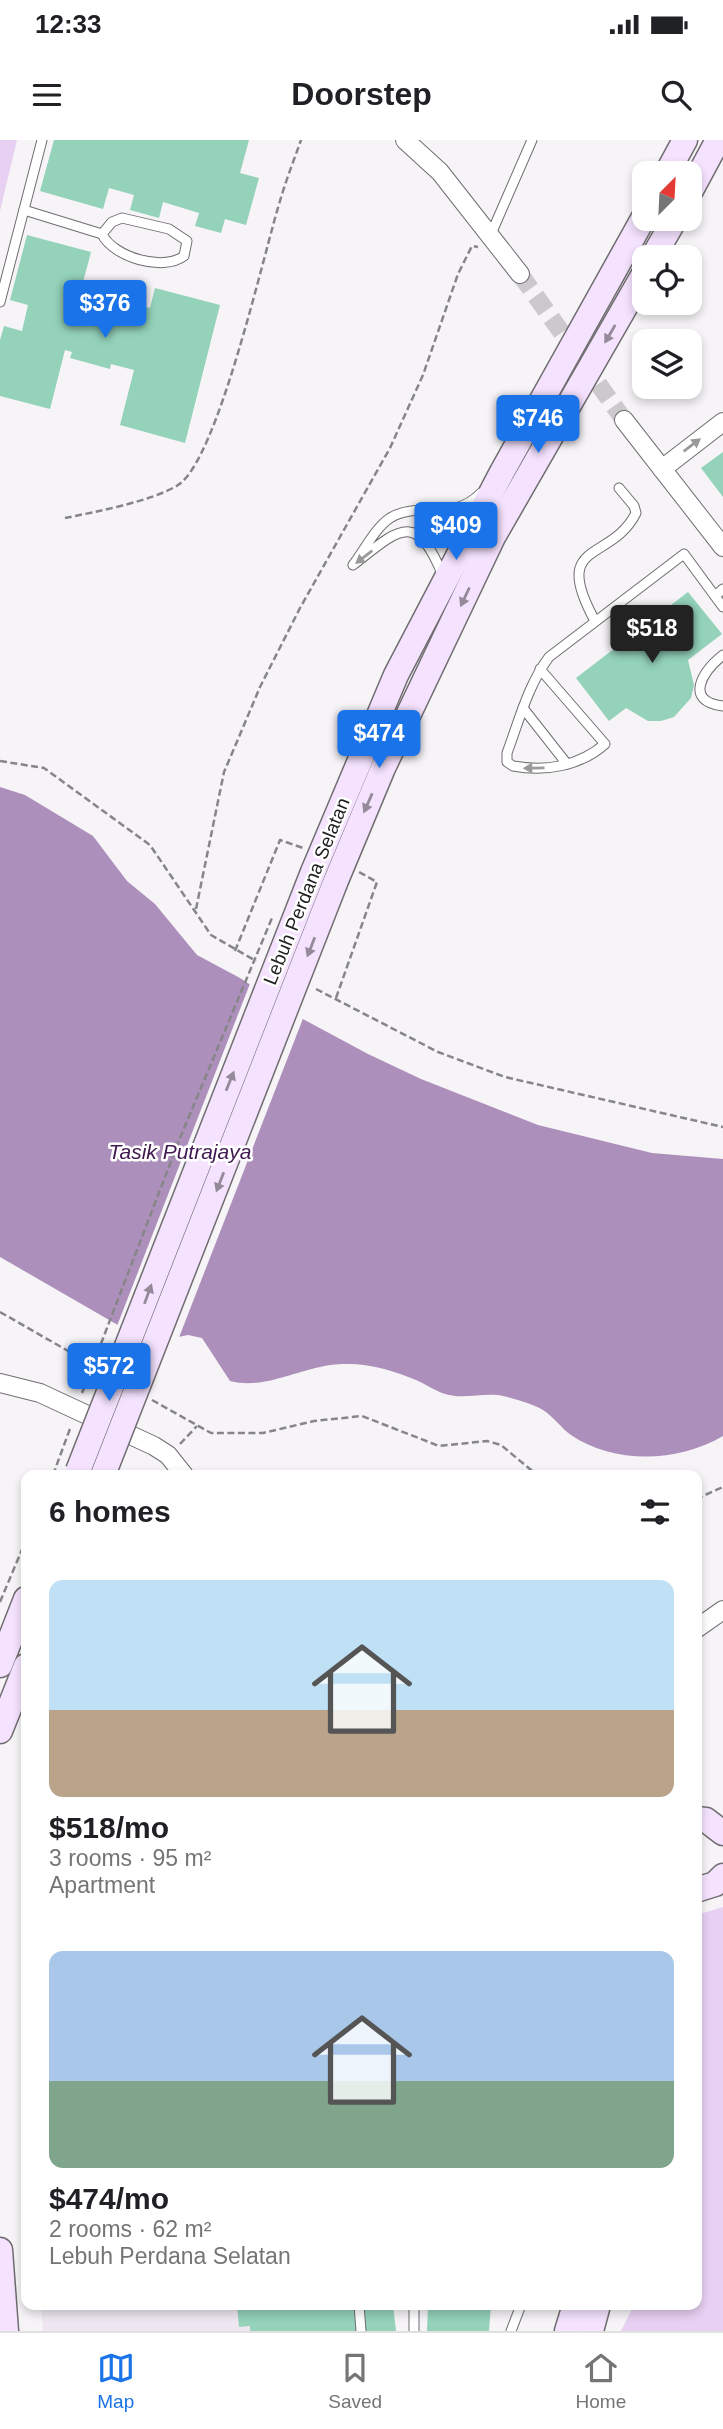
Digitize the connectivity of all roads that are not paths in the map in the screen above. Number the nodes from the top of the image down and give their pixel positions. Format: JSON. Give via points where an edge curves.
{"nodes":[{"id":1,"x":405,"y":140,"type":"edge"},
{"id":2,"x":532,"y":140,"type":"edge"},
{"id":3,"x":685,"y":140,"type":"edge"},
{"id":4,"x":718,"y":140,"type":"edge"},
{"id":5,"x":40,"y":141,"type":"edge"},
{"id":6,"x":674,"y":161,"type":"edge"},
{"id":7,"x":702,"y":170,"type":"edge"},
{"id":8,"x":24,"y":210,"type":"junction"},
{"id":9,"x":636,"y":231,"type":"edge"},
{"id":10,"x":102,"y":234,"type":"junction"},
{"id":11,"x":491,"y":234,"type":"junction"},
{"id":12,"x":4,"y":274,"type":"edge"},
{"id":13,"x":520,"y":274,"type":"tunnel mouth"},
{"id":14,"x":632,"y":295,"type":"edge"},
{"id":15,"x":0,"y":302,"type":"edge"},
{"id":16,"x":624,"y":420,"type":"tunnel mouth"},
{"id":17,"x":723,"y":422,"type":"edge"},
{"id":18,"x":662,"y":469,"type":"junction"},
{"id":19,"x":502,"y":472,"type":"junction"},
{"id":20,"x":619,"y":488,"type":"dead end"},
{"id":21,"x":723,"y":547,"type":"edge"},
{"id":22,"x":445,"y":581,"type":"junction"},
{"id":23,"x":723,"y":589,"type":"edge"},
{"id":24,"x":715,"y":596,"type":"junction"},
{"id":25,"x":723,"y":607,"type":"edge"},
{"id":26,"x":594,"y":621,"type":"junction"},
{"id":27,"x":723,"y":655,"type":"edge"},
{"id":28,"x":540,"y":669,"type":"junction"},
{"id":29,"x":723,"y":706,"type":"edge"},
{"id":30,"x":523,"y":708,"type":"junction"},
{"id":31,"x":568,"y":764,"type":"junction"},
{"id":32,"x":0,"y":1383,"type":"edge"},
{"id":33,"x":78,"y":1470,"type":"edge"},
{"id":34,"x":105,"y":1470,"type":"edge"},
{"id":35,"x":180,"y":1470,"type":"edge"},
{"id":36,"x":723,"y":1609,"type":"edge"},
{"id":37,"x":21,"y":1612,"type":"edge"},
{"id":38,"x":702,"y":1625,"type":"edge"},
{"id":39,"x":0,"y":1665,"type":"edge"},
{"id":40,"x":21,"y":1679,"type":"edge"},
{"id":41,"x":0,"y":1731,"type":"edge"},
{"id":42,"x":723,"y":1876,"type":"edge"},
{"id":43,"x":702,"y":1887,"type":"edge"},
{"id":44,"x":0,"y":2250,"type":"edge"},
{"id":45,"x":360,"y":2310,"type":"edge"},
{"id":46,"x":414,"y":2310,"type":"edge"},
{"id":47,"x":519,"y":2310,"type":"edge"},
{"id":48,"x":573,"y":2310,"type":"edge"},
{"id":49,"x":597,"y":2310,"type":"edge"},
{"id":50,"x":6,"y":2331,"type":"edge"},
{"id":51,"x":362,"y":2331,"type":"edge"},
{"id":52,"x":414,"y":2331,"type":"edge"},
{"id":53,"x":511,"y":2331,"type":"edge"},
{"id":54,"x":567,"y":2331,"type":"edge"},
{"id":55,"x":591,"y":2331,"type":"edge"}],
"edges":[{"from":1,"to":11,"type":"street","via":[[440,172]]},
{"from":2,"to":11,"type":"lane"},
{"from":3,"to":6,"type":"main road"},
{"from":4,"to":7,"type":"main road"},
{"from":5,"to":8,"type":"lane"},
{"from":8,"to":10,"type":"lane"},
{"from":8,"to":12,"type":"lane"},
{"from":9,"to":19,"type":"main road","name":"Lebuh Perdana Selatan"},
{"from":10,"to":10,"type":"lane","via":[[122,218],[169,229],[187,241],[187,250],[175,263],[156,264],[113,248]]},
{"from":11,"to":13,"type":"street"},
{"from":12,"to":15,"type":"lane"},
{"from":14,"to":34,"type":"main road","name":"Lebuh Perdana Selatan","one_way":true,"bridge":true,"via":[[493,537],[383,768],[345,876]]},
{"from":16,"to":18,"type":"street"},
{"from":18,"to":17,"type":"street","one_way":true},
{"from":18,"to":21,"type":"street"},
{"from":19,"to":22,"type":"main road","name":"Lebuh Perdana Selatan"},
{"from":22,"to":19,"type":"lane","one_way":true,"via":[[427,541],[415,533],[393,534],[353,565],[389,519],[406,513],[456,510],[474,500]]},
{"from":20,"to":26,"type":"lane","via":[[636,513],[585,557],[578,575],[580,594]]},
{"from":33,"to":22,"type":"main road","name":"Lebuh Perdana Selatan","one_way":true,"bridge":true,"via":[[313,872],[396,675]]},
{"from":23,"to":24,"type":"lane"},
{"from":24,"to":25,"type":"lane"},
{"from":24,"to":26,"type":"lane","via":[[684,554]]},
{"from":26,"to":28,"type":"lane"},
{"from":27,"to":29,"type":"lane","via":[[699,681],[701,694],[712,705]]},
{"from":28,"to":30,"type":"lane"},
{"from":28,"to":31,"type":"lane","via":[[606,744]]},
{"from":30,"to":31,"type":"lane"},
{"from":31,"to":30,"type":"lane","one_way":true,"via":[[522,768],[507,762]]},
{"from":32,"to":35,"type":"street","via":[[40,1392],[76,1409],[168,1455]]},
{"from":36,"to":38,"type":"street"},
{"from":37,"to":39,"type":"main road"},
{"from":40,"to":41,"type":"main road"},
{"from":42,"to":43,"type":"main road"},
{"from":44,"to":50,"type":"main road"},
{"from":45,"to":51,"type":"lane"},
{"from":46,"to":52,"type":"lane"},
{"from":47,"to":53,"type":"lane"},
{"from":48,"to":54,"type":"main road"},
{"from":49,"to":55,"type":"main road"}]}
